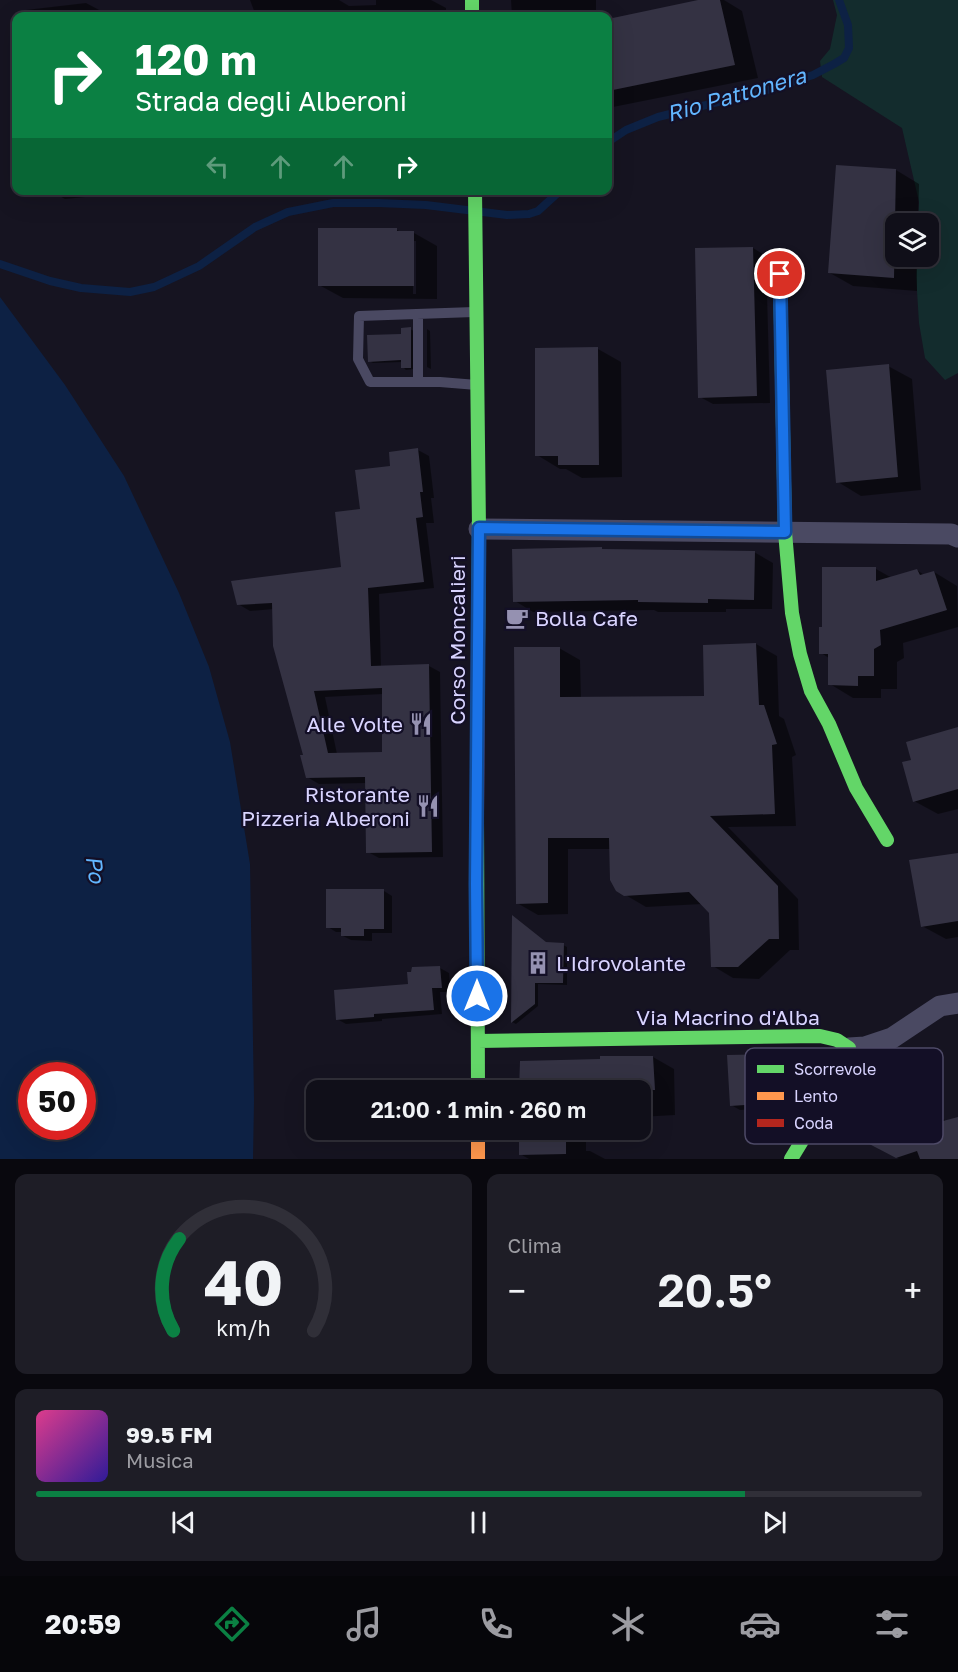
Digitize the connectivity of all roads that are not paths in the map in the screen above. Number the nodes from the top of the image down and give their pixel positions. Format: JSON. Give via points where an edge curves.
{"nodes":[{"id":1,"x":475,"y":195,"type":"edge"},
{"id":2,"x":780,"y":274,"type":"dead end"},
{"id":3,"x":477,"y":312,"type":"junction"},
{"id":4,"x":418,"y":314,"type":"junction"},
{"id":5,"x":418,"y":382,"type":"junction"},
{"id":6,"x":477,"y":385,"type":"junction"},
{"id":7,"x":479,"y":528,"type":"junction"},
{"id":8,"x":785,"y":532,"type":"junction"},
{"id":9,"x":956,"y":533,"type":"edge"},
{"id":10,"x":887,"y":840,"type":"dead end"},
{"id":11,"x":958,"y":1003,"type":"edge"},
{"id":12,"x":477,"y":1041,"type":"junction"},
{"id":13,"x":849,"y":1048,"type":"joint"},
{"id":14,"x":478,"y":1080,"type":"edge"},
{"id":15,"x":478,"y":1140,"type":"edge"},
{"id":16,"x":799,"y":1144,"type":"edge"},
{"id":17,"x":478,"y":1159,"type":"edge"},
{"id":18,"x":791,"y":1159,"type":"edge"}],
"edges":[{"from":1,"to":3,"type":"street","name":"Corso Moncalieri"},
{"from":2,"to":8,"type":"street"},
{"from":3,"to":4,"type":"lane"},
{"from":3,"to":6,"type":"street","name":"Corso Moncalieri"},
{"from":4,"to":5,"type":"lane"},
{"from":4,"to":5,"type":"lane","via":[[359,316],[358,359],[370,382]]},
{"from":5,"to":6,"type":"lane"},
{"from":6,"to":7,"type":"street","name":"Corso Moncalieri"},
{"from":7,"to":8,"type":"street"},
{"from":7,"to":12,"type":"street","name":"Corso Moncalieri"},
{"from":8,"to":9,"type":"street"},
{"from":8,"to":10,"type":"street","via":[[792,613],[811,691],[856,788]]},
{"from":11,"to":13,"type":"street","via":[[940,1006],[892,1038]]},
{"from":12,"to":13,"type":"street","name":"Via Macrino d'Alba","via":[[820,1036]]},
{"from":12,"to":14,"type":"street","name":"Corso Moncalieri"},
{"from":15,"to":17,"type":"street"},
{"from":16,"to":18,"type":"street"}]}
